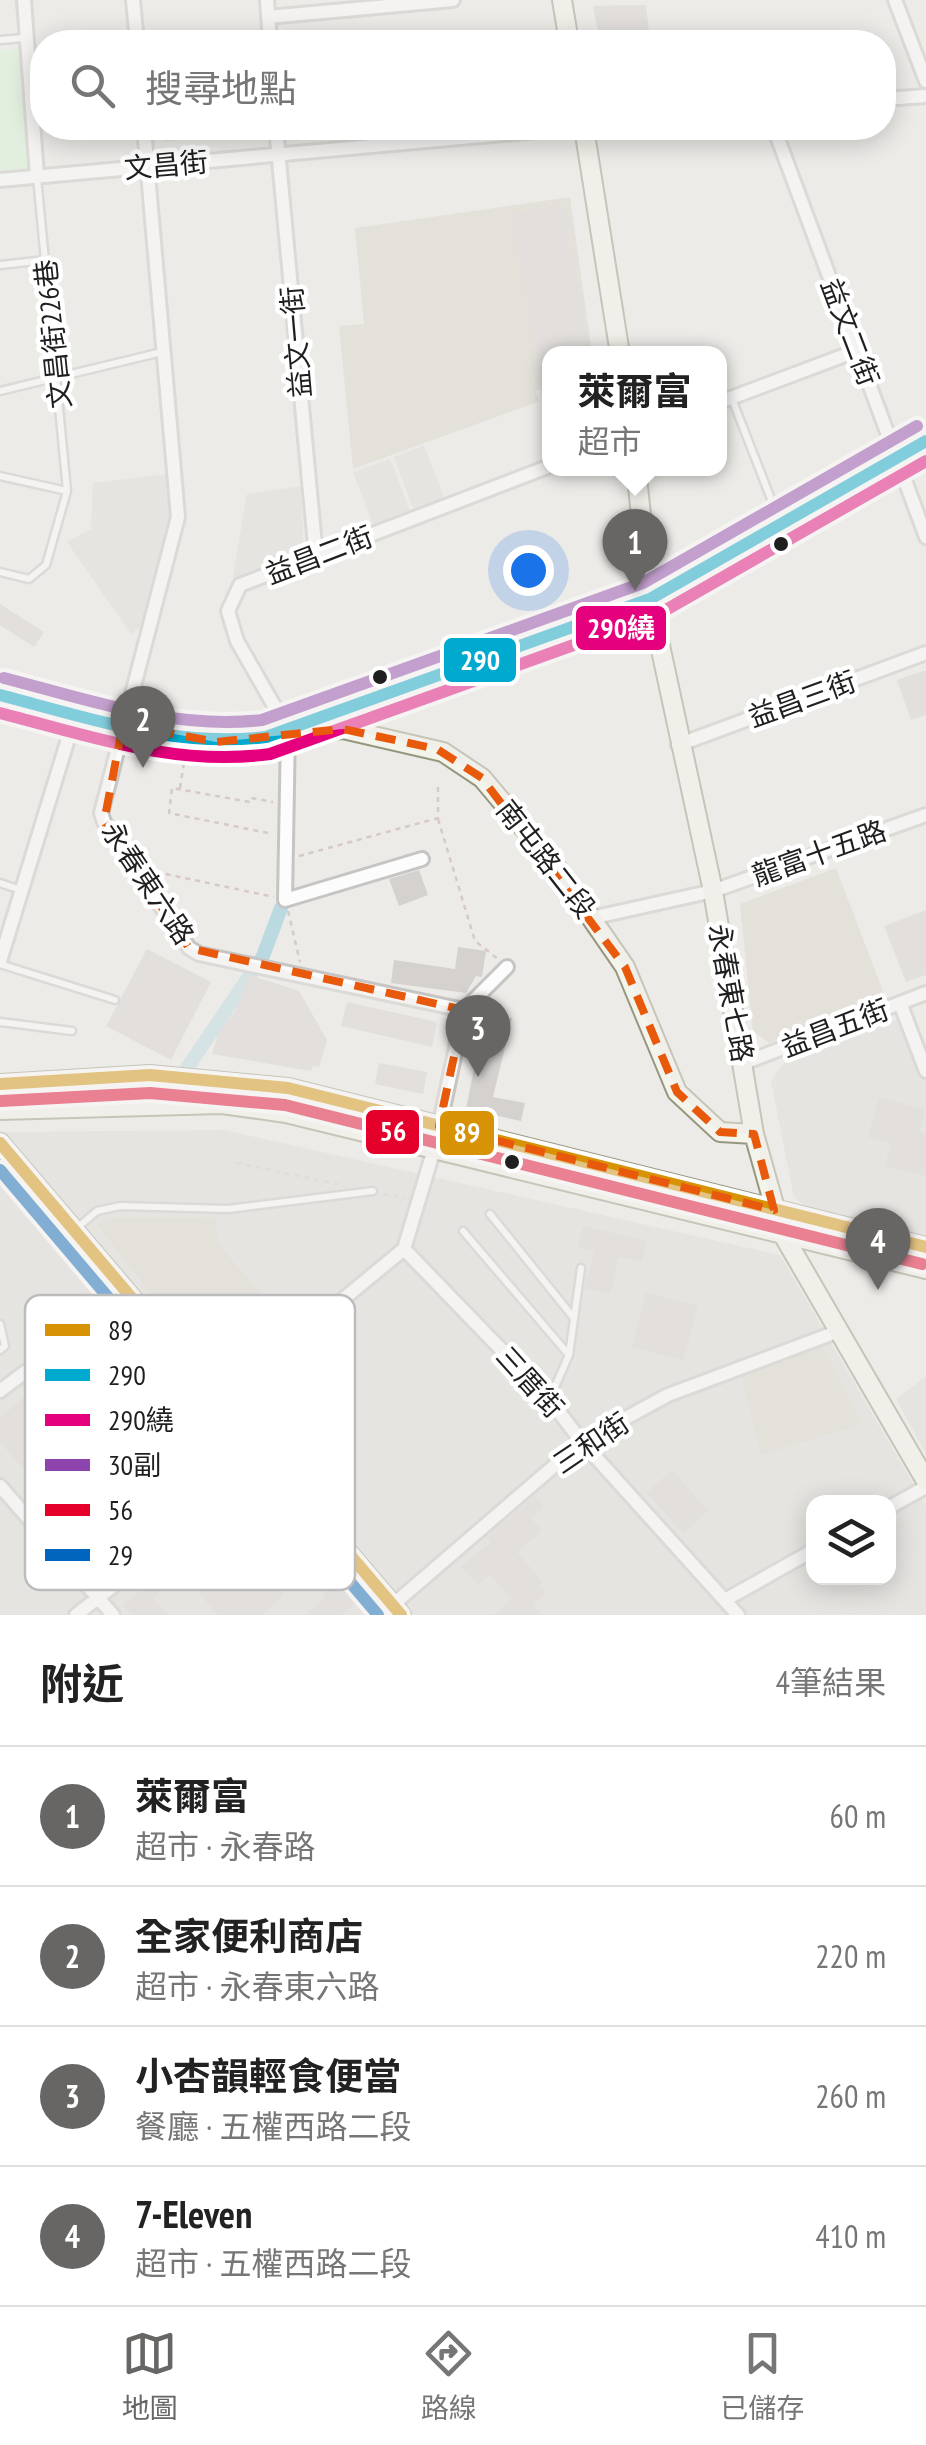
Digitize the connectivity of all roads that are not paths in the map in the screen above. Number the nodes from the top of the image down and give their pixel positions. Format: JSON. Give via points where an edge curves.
{"nodes":[{"id":1,"x":24,"y":0,"type":"edge"},
{"id":2,"x":133,"y":0,"type":"edge"},
{"id":3,"x":266,"y":0,"type":"edge"},
{"id":4,"x":453,"y":0,"type":"edge"},
{"id":5,"x":562,"y":0,"type":"edge"},
{"id":6,"x":895,"y":0,"type":"edge"},
{"id":7,"x":268,"y":16,"type":"junction"},
{"id":8,"x":136,"y":30,"type":"edge"},
{"id":9,"x":269,"y":30,"type":"edge"},
{"id":10,"x":567,"y":30,"type":"edge"},
{"id":11,"x":26,"y":38,"type":"junction"},
{"id":12,"x":0,"y":40,"type":"edge"},
{"id":13,"x":926,"y":81,"type":"edge"},
{"id":14,"x":30,"y":88,"type":"edge"},
{"id":15,"x":926,"y":96,"type":"edge"},
{"id":16,"x":896,"y":99,"type":"edge"},
{"id":17,"x":34,"y":140,"type":"edge"},
{"id":18,"x":145,"y":140,"type":"edge"},
{"id":19,"x":277,"y":140,"type":"edge"},
{"id":20,"x":435,"y":140,"type":"edge"},
{"id":21,"x":586,"y":140,"type":"edge"},
{"id":22,"x":778,"y":140,"type":"edge"},
{"id":23,"x":278,"y":154,"type":"junction"},
{"id":24,"x":147,"y":166,"type":"junction"},
{"id":25,"x":37,"y":176,"type":"junction"},
{"id":26,"x":0,"y":180,"type":"edge"},
{"id":27,"x":46,"y":260,"type":"junction"},
{"id":28,"x":0,"y":264,"type":"edge"},
{"id":29,"x":619,"y":346,"type":"edge"},
{"id":30,"x":856,"y":351,"type":"junction"},
{"id":31,"x":162,"y":352,"type":"junction"},
{"id":32,"x":59,"y":379,"type":"junction"},
{"id":33,"x":0,"y":391,"type":"edge"},
{"id":34,"x":727,"y":400,"type":"edge"},
{"id":35,"x":727,"y":402,"type":"edge"},
{"id":36,"x":926,"y":441,"type":"edge"},
{"id":37,"x":898,"y":457,"type":"junction"},
{"id":38,"x":542,"y":469,"type":"edge"},
{"id":39,"x":0,"y":476,"type":"edge"},
{"id":40,"x":637,"y":476,"type":"edge"},
{"id":41,"x":67,"y":491,"type":"junction"},
{"id":42,"x":780,"y":523,"type":"junction"},
{"id":43,"x":926,"y":536,"type":"edge"},
{"id":44,"x":316,"y":556,"type":"junction"},
{"id":45,"x":0,"y":572,"type":"edge"},
{"id":46,"x":650,"y":599,"type":"junction"},
{"id":47,"x":926,"y":653,"type":"edge"},
{"id":48,"x":0,"y":696,"type":"edge"},
{"id":49,"x":76,"y":713,"type":"junction"},
{"id":50,"x":124,"y":724,"type":"junction"},
{"id":51,"x":288,"y":730,"type":"junction"},
{"id":52,"x":678,"y":745,"type":"junction"},
{"id":53,"x":926,"y":816,"type":"edge"},
{"id":54,"x":422,"y":859,"type":"dead end"},
{"id":55,"x":0,"y":883,"type":"edge"},
{"id":56,"x":22,"y":891,"type":"junction"},
{"id":57,"x":713,"y":891,"type":"junction"},
{"id":58,"x":591,"y":918,"type":"junction"},
{"id":59,"x":0,"y":963,"type":"edge"},
{"id":60,"x":506,"y":968,"type":"road end"},
{"id":61,"x":926,"y":994,"type":"edge"},
{"id":62,"x":115,"y":1000,"type":"dead end"},
{"id":63,"x":900,"y":1003,"type":"junction"},
{"id":64,"x":464,"y":1010,"type":"junction"},
{"id":65,"x":0,"y":1022,"type":"edge"},
{"id":66,"x":72,"y":1031,"type":"dead end"},
{"id":67,"x":744,"y":1063,"type":"junction"},
{"id":68,"x":926,"y":1071,"type":"edge"},
{"id":69,"x":0,"y":1084,"type":"edge"},
{"id":70,"x":0,"y":1110,"type":"edge"},
{"id":71,"x":439,"y":1126,"type":"junction"},
{"id":72,"x":754,"y":1134,"type":"junction"},
{"id":73,"x":0,"y":1142,"type":"edge"},
{"id":74,"x":435,"y":1146,"type":"junction"},
{"id":75,"x":374,"y":1191,"type":"road end"},
{"id":76,"x":774,"y":1210,"type":"junction"},
{"id":77,"x":490,"y":1214,"type":"dead end"},
{"id":78,"x":76,"y":1229,"type":"junction"},
{"id":79,"x":464,"y":1231,"type":"dead end"},
{"id":80,"x":782,"y":1233,"type":"junction"},
{"id":81,"x":926,"y":1247,"type":"edge"},
{"id":82,"x":404,"y":1250,"type":"junction"},
{"id":83,"x":581,"y":1268,"type":"dead end"},
{"id":84,"x":926,"y":1268,"type":"edge"},
{"id":85,"x":132,"y":1295,"type":"edge"},
{"id":86,"x":349,"y":1295,"type":"edge"},
{"id":87,"x":574,"y":1318,"type":"junction"},
{"id":88,"x":0,"y":1324,"type":"edge"},
{"id":89,"x":839,"y":1331,"type":"junction"},
{"id":90,"x":0,"y":1350,"type":"edge"},
{"id":91,"x":569,"y":1355,"type":"junction"},
{"id":92,"x":25,"y":1372,"type":"edge"},
{"id":93,"x":0,"y":1391,"type":"edge"},
{"id":94,"x":550,"y":1399,"type":"junction"},
{"id":95,"x":582,"y":1442,"type":"junction"},
{"id":96,"x":926,"y":1484,"type":"edge"},
{"id":97,"x":0,"y":1486,"type":"edge"},
{"id":98,"x":896,"y":1503,"type":"edge"},
{"id":99,"x":25,"y":1515,"type":"edge"},
{"id":100,"x":806,"y":1554,"type":"edge"},
{"id":101,"x":355,"y":1567,"type":"edge"},
{"id":102,"x":91,"y":1590,"type":"edge"},
{"id":103,"x":108,"y":1590,"type":"edge"},
{"id":104,"x":98,"y":1598,"type":"junction"},
{"id":105,"x":725,"y":1600,"type":"junction"},
{"id":106,"x":391,"y":1612,"type":"edge"},
{"id":107,"x":76,"y":1615,"type":"edge"},
{"id":108,"x":113,"y":1615,"type":"edge"},
{"id":109,"x":738,"y":1615,"type":"edge"}],
"edges":[{"from":1,"to":11,"type":"street"},
{"from":2,"to":8,"type":"street"},
{"from":3,"to":7,"type":"street"},
{"from":4,"to":7,"type":"street"},
{"from":5,"to":10,"type":"main road"},
{"from":6,"to":13,"type":"street"},
{"from":7,"to":9,"type":"street"},
{"from":11,"to":12,"type":"lane"},
{"from":11,"to":14,"type":"street"},
{"from":15,"to":16,"type":"street"},
{"from":17,"to":25,"type":"street"},
{"from":18,"to":24,"type":"street","name":"永春東六路"},
{"from":19,"to":23,"type":"street","name":"益文一街"},
{"from":20,"to":23,"type":"street","name":"文昌街"},
{"from":21,"to":29,"type":"main road"},
{"from":22,"to":30,"type":"street","name":"益文二街"},
{"from":23,"to":24,"type":"street","name":"文昌街"},
{"from":23,"to":44,"type":"street","name":"益文一街"},
{"from":24,"to":25,"type":"street","name":"文昌街"},
{"from":24,"to":31,"type":"street","name":"永春東六路"},
{"from":25,"to":26,"type":"street","name":"文昌街"},
{"from":25,"to":27,"type":"lane","name":"文昌街226巷"},
{"from":27,"to":28,"type":"lane"},
{"from":27,"to":32,"type":"lane","name":"文昌街226巷"},
{"from":30,"to":34,"type":"street"},
{"from":30,"to":37,"type":"street","name":"益文二街"},
{"from":31,"to":32,"type":"lane"},
{"from":31,"to":50,"type":"street","name":"永春東六路","via":[[178,517]]},
{"from":32,"to":33,"type":"lane"},
{"from":32,"to":41,"type":"lane","name":"文昌街226巷"},
{"from":35,"to":42,"type":"lane"},
{"from":36,"to":37,"type":"street"},
{"from":37,"to":42,"type":"street"},
{"from":37,"to":43,"type":"street","name":"益文二街"},
{"from":38,"to":44,"type":"street","name":"益昌二街"},
{"from":39,"to":41,"type":"lane"},
{"from":40,"to":46,"type":"main road","name":"永春東七路"},
{"from":41,"to":45,"type":"lane","name":"文昌街226巷","via":[[46,565],[29,578]]},
{"from":42,"to":46,"type":"street"},
{"from":44,"to":51,"type":"street","name":"益昌二街","via":[[240,585],[228,611],[237,642]]},
{"from":46,"to":51,"type":"street"},
{"from":46,"to":52,"type":"main road","name":"永春東七路"},
{"from":47,"to":52,"type":"street","name":"益昌三街"},
{"from":48,"to":49,"type":"main road","name":"南屯路二段"},
{"from":49,"to":50,"type":"main road","name":"南屯路二段"},
{"from":49,"to":56,"type":"street"},
{"from":50,"to":51,"type":"main road","name":"南屯路二段","via":[[187,740],[229,742]]},
{"from":50,"to":64,"type":"street","name":"永春東六路","via":[[101,813],[189,948]]},
{"from":51,"to":54,"type":"street","via":[[280,899]]},
{"from":51,"to":58,"type":"main road","name":"南屯路二段","via":[[343,729],[443,752],[482,778],[521,820]]},
{"from":52,"to":57,"type":"main road","name":"永春東七路"},
{"from":53,"to":57,"type":"street","name":"龍富十五路"},
{"from":55,"to":56,"type":"lane"},
{"from":56,"to":59,"type":"street"},
{"from":57,"to":58,"type":"street","name":"龍富十五路"},
{"from":57,"to":67,"type":"main road","name":"永春東七路"},
{"from":58,"to":72,"type":"main road","name":"南屯路二段","via":[[624,966],[677,1092],[720,1132]]},
{"from":59,"to":62,"type":"lane"},
{"from":60,"to":64,"type":"street"},
{"from":61,"to":63,"type":"street","name":"益昌五街"},
{"from":63,"to":67,"type":"street","name":"益昌五街"},
{"from":63,"to":68,"type":"street"},
{"from":64,"to":71,"type":"street"},
{"from":65,"to":66,"type":"lane"},
{"from":67,"to":72,"type":"main road","name":"永春東七路"},
{"from":69,"to":71,"type":"main road","via":[[150,1075],[216,1079],[288,1088]]},
{"from":70,"to":74,"type":"main road","via":[[222,1104]]},
{"from":71,"to":74,"type":"street"},
{"from":71,"to":76,"type":"main road"},
{"from":72,"to":76,"type":"main road","name":"永春東七路"},
{"from":73,"to":78,"type":"main road"},
{"from":74,"to":80,"type":"main road"},
{"from":74,"to":82,"type":"street"},
{"from":75,"to":78,"type":"lane","via":[[228,1209],[120,1206],[98,1211]]},
{"from":76,"to":80,"type":"main road","name":"永春東七路"},
{"from":76,"to":81,"type":"main road"},
{"from":77,"to":87,"type":"lane"},
{"from":78,"to":85,"type":"main road"},
{"from":79,"to":91,"type":"lane"},
{"from":80,"to":84,"type":"main road"},
{"from":80,"to":89,"type":"main road","name":"永春東七路"},
{"from":82,"to":86,"type":"street"},
{"from":82,"to":94,"type":"street","name":"三厝街"},
{"from":83,"to":87,"type":"lane"},
{"from":87,"to":91,"type":"lane"},
{"from":88,"to":90,"type":"lane"},
{"from":89,"to":95,"type":"street","name":"三和街","via":[[668,1395]]},
{"from":89,"to":96,"type":"main road","name":"永春東七路"},
{"from":91,"to":94,"type":"lane"},
{"from":92,"to":93,"type":"street"},
{"from":94,"to":95,"type":"street","name":"三厝街"},
{"from":95,"to":105,"type":"street","name":"三厝街"},
{"from":95,"to":106,"type":"street","name":"三和街"},
{"from":96,"to":98,"type":"street"},
{"from":97,"to":99,"type":"street"},
{"from":100,"to":105,"type":"street"},
{"from":101,"to":106,"type":"main road"},
{"from":102,"to":104,"type":"street"},
{"from":103,"to":104,"type":"street"},
{"from":104,"to":107,"type":"street"},
{"from":104,"to":108,"type":"street"},
{"from":105,"to":109,"type":"street","name":"三厝街"}]}
